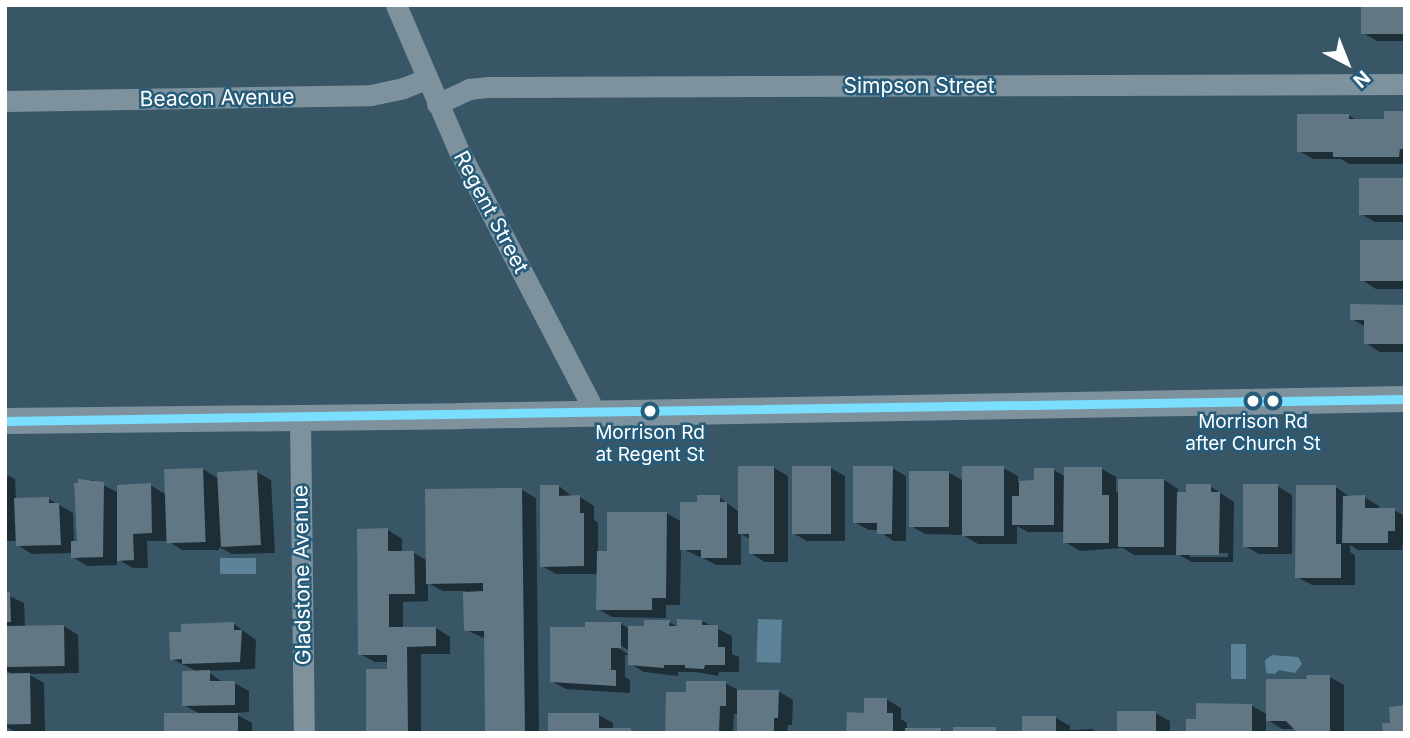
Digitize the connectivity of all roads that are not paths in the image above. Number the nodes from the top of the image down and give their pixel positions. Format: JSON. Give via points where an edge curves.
{"nodes":[{"id":1,"x":397,"y":5,"type":"edge"},
{"id":2,"x":426,"y":79,"type":"junction"},
{"id":3,"x":1395,"y":84,"type":"edge"},
{"id":4,"x":5,"y":102,"type":"edge"},
{"id":5,"x":437,"y":104,"type":"junction"},
{"id":6,"x":1405,"y":399,"type":"edge"},
{"id":7,"x":596,"y":414,"type":"junction"},
{"id":8,"x":300,"y":418,"type":"junction"},
{"id":9,"x":5,"y":421,"type":"edge"},
{"id":10,"x":304,"y":733,"type":"edge"}],
"edges":[{"from":1,"to":2,"type":"street","name":"Regent Street"},
{"from":2,"to":4,"type":"street","name":"Beacon Avenue","via":[[371,95]]},
{"from":2,"to":5,"type":"street","name":"Regent Street"},
{"from":3,"to":5,"type":"street","name":"Simpson Street","via":[[489,86]]},
{"from":5,"to":7,"type":"street","name":"Regent Street"},
{"from":6,"to":7,"type":"street"},
{"from":7,"to":8,"type":"street"},
{"from":8,"to":9,"type":"street"},
{"from":8,"to":10,"type":"street","name":"Gladstone Avenue"}]}
